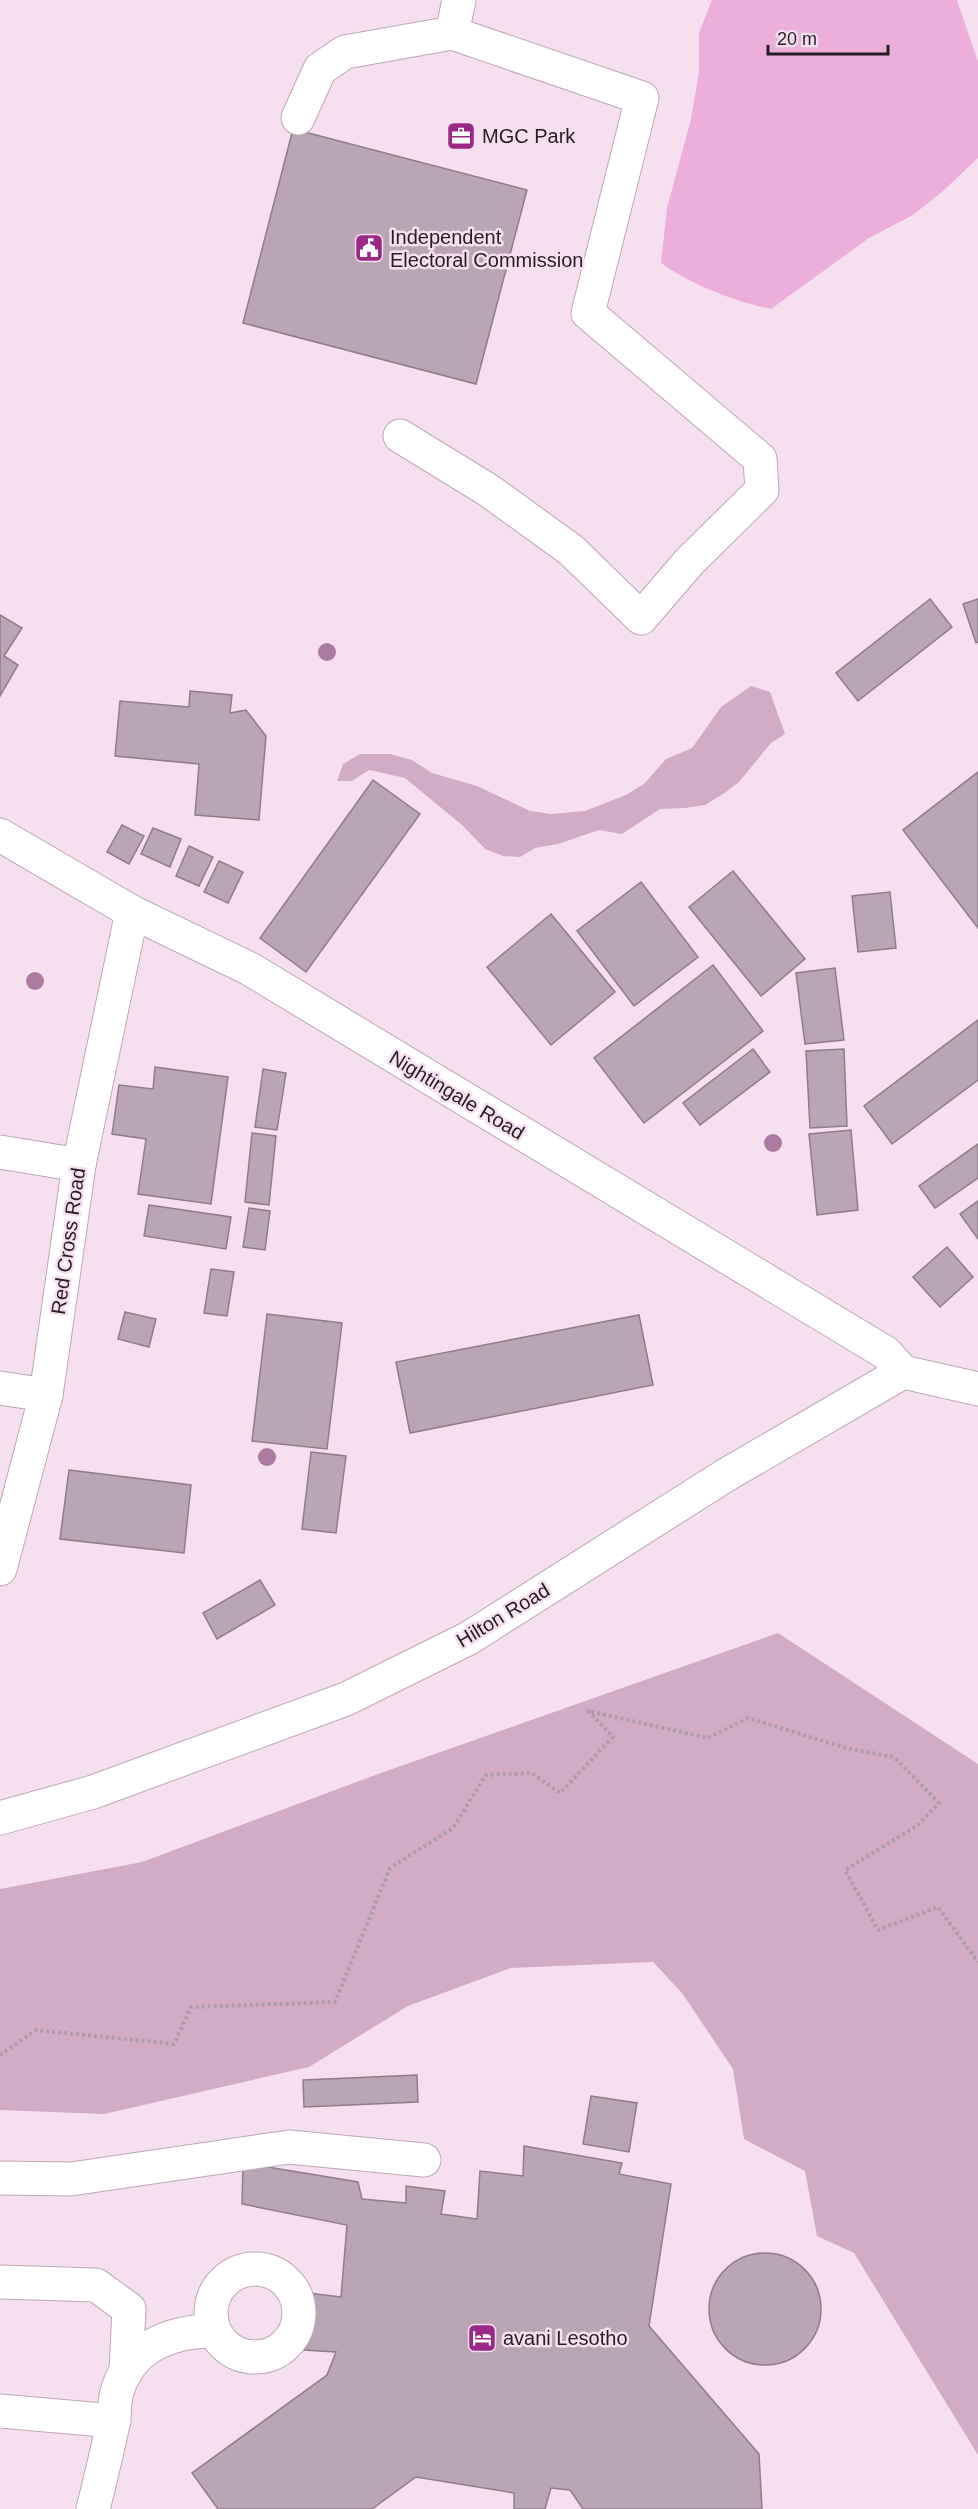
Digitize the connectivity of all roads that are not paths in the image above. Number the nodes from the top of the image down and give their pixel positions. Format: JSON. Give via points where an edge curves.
{"nodes":[{"id":1,"x":459,"y":0,"type":"edge"},
{"id":2,"x":452,"y":33,"type":"junction"},
{"id":3,"x":298,"y":118,"type":"dead end"},
{"id":4,"x":400,"y":436,"type":"dead end"},
{"id":5,"x":0,"y":835,"type":"edge"},
{"id":6,"x":132,"y":912,"type":"junction"},
{"id":7,"x":0,"y":1152,"type":"edge"},
{"id":8,"x":80,"y":1165,"type":"junction"},
{"id":9,"x":903,"y":1372,"type":"junction"},
{"id":10,"x":0,"y":1388,"type":"edge"},
{"id":11,"x":978,"y":1389,"type":"edge"},
{"id":12,"x":46,"y":1395,"type":"junction"},
{"id":13,"x":0,"y":1569,"type":"edge"},
{"id":14,"x":0,"y":1818,"type":"edge"},
{"id":15,"x":424,"y":2160,"type":"dead end"},
{"id":16,"x":0,"y":2178,"type":"edge"},
{"id":17,"x":0,"y":2282,"type":"edge"},
{"id":18,"x":214,"y":2331,"type":"dead end"},
{"id":19,"x":126,"y":2372,"type":"junction"},
{"id":20,"x":0,"y":2411,"type":"edge"},
{"id":21,"x":114,"y":2421,"type":"junction"},
{"id":22,"x":93,"y":2509,"type":"edge"}],
"edges":[{"from":1,"to":2,"type":"street"},
{"from":2,"to":3,"type":"street","via":[[345,52],[320,69]]},
{"from":2,"to":4,"type":"street","via":[[642,98],[588,313],[760,459],[762,490],[689,562],[641,618],[571,549],[488,490]]},
{"from":5,"to":6,"type":"street","name":"Nightingale Road"},
{"from":6,"to":8,"type":"street","name":"Red Cross Road"},
{"from":6,"to":9,"type":"street","name":"Nightingale Road","via":[[250,969],[886,1353]]},
{"from":7,"to":8,"type":"street"},
{"from":8,"to":12,"type":"street","name":"Red Cross Road"},
{"from":9,"to":11,"type":"street"},
{"from":9,"to":14,"type":"street","name":"Hilton Road","via":[[726,1475],[469,1638],[367,1689],[93,1792]]},
{"from":10,"to":12,"type":"street"},
{"from":12,"to":13,"type":"street","name":"Red Cross Road"},
{"from":15,"to":16,"type":"street","via":[[290,2147],[71,2179]]},
{"from":17,"to":19,"type":"street","via":[[96,2285],[129,2308]]},
{"from":18,"to":19,"type":"street","via":[[188,2331],[164,2338],[142,2352]]},
{"from":19,"to":21,"type":"street","via":[[116,2396]]},
{"from":20,"to":21,"type":"street"},
{"from":21,"to":22,"type":"street"}]}
